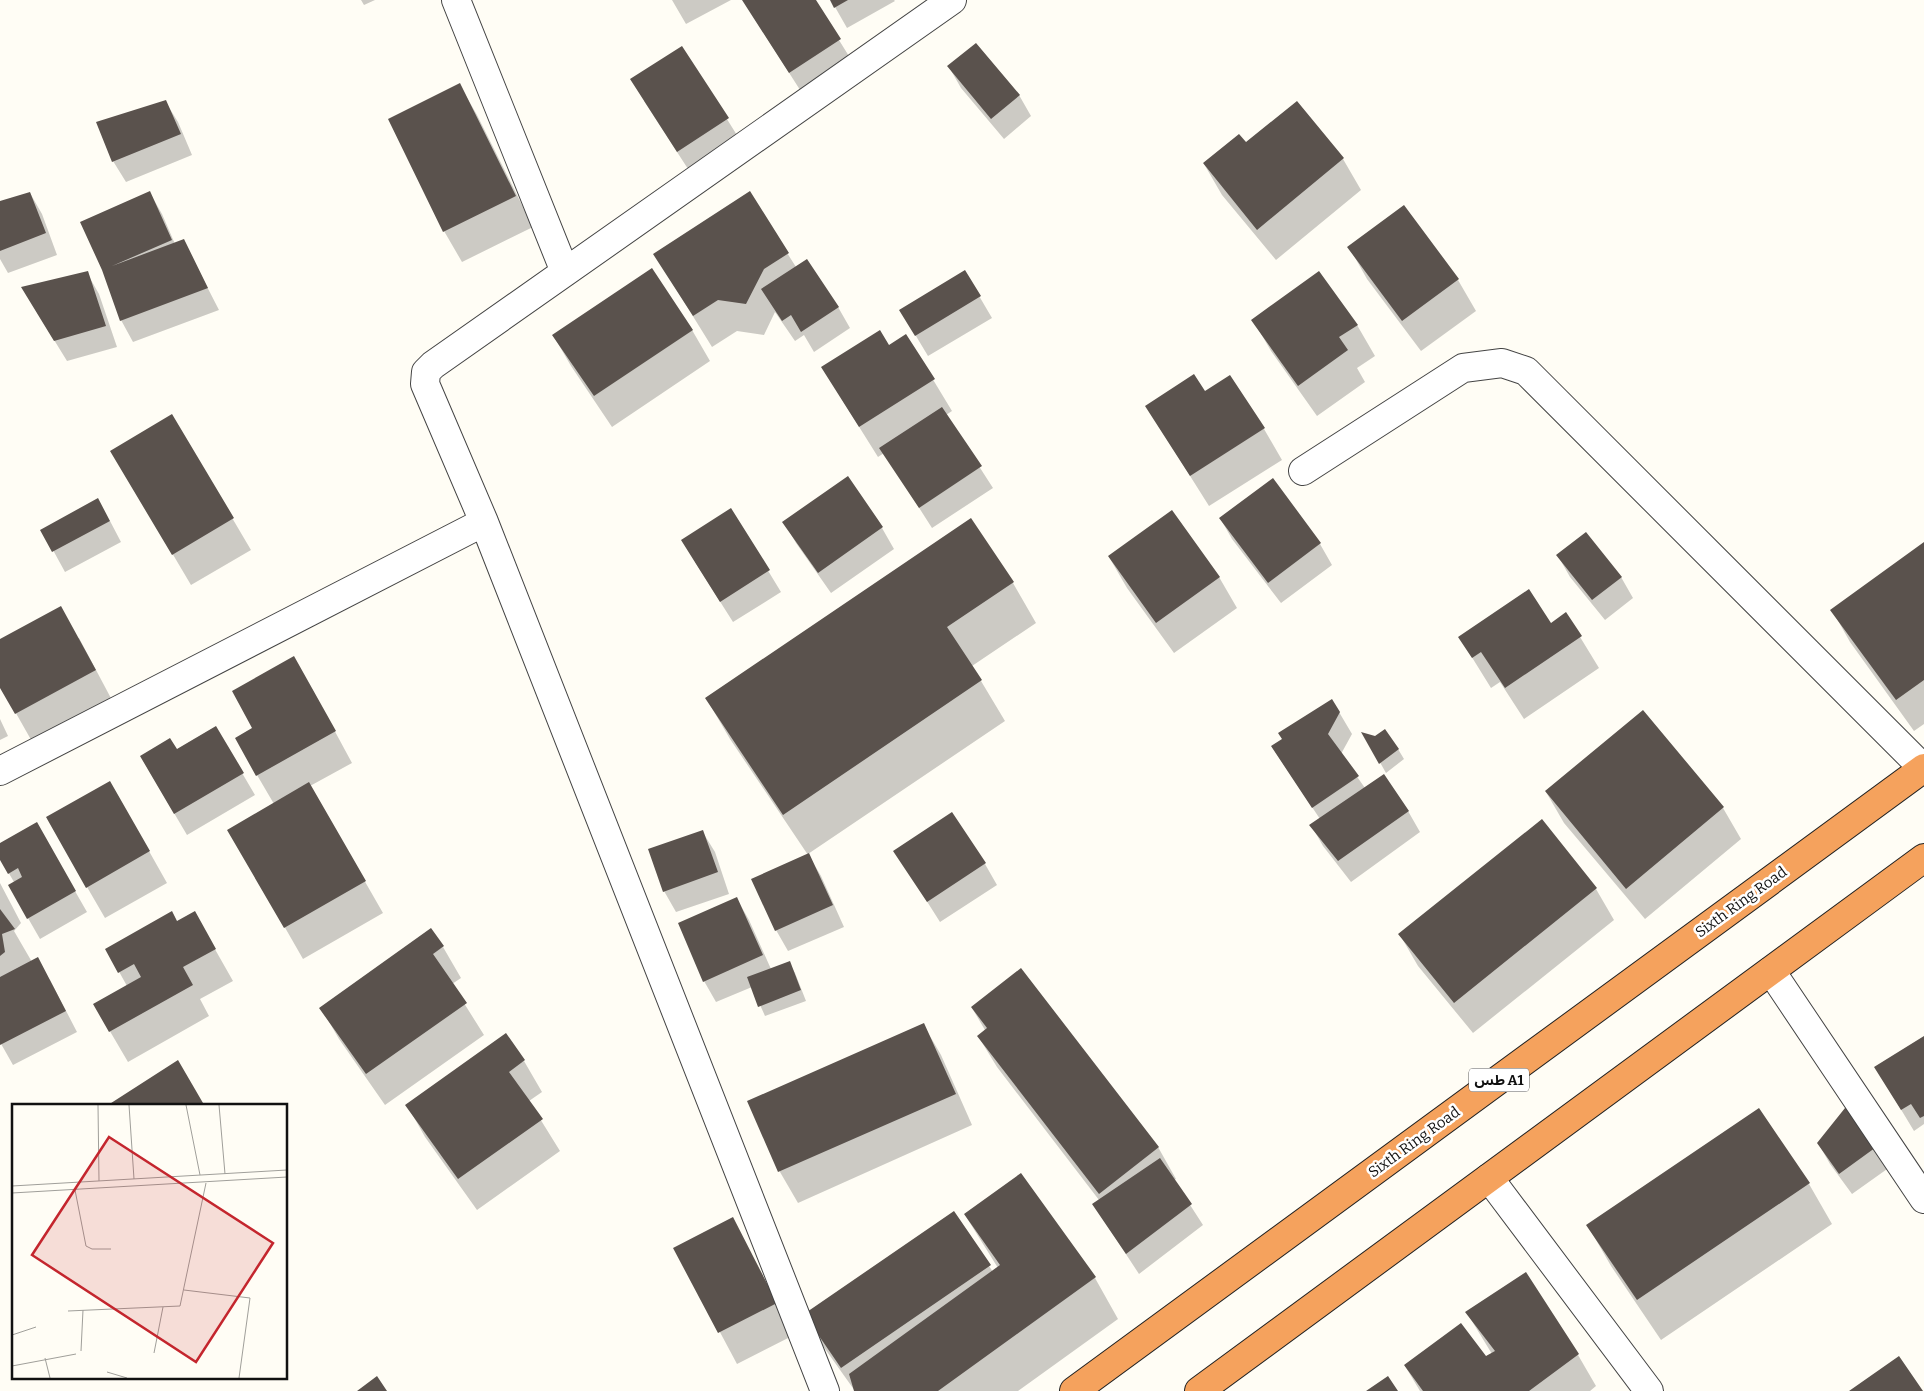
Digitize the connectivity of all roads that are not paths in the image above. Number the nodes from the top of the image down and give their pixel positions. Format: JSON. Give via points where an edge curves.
{"nodes":[{"id":1,"x":456,"y":0,"type":"edge"},
{"id":2,"x":952,"y":0,"type":"edge"},
{"id":3,"x":565,"y":272,"type":"junction"},
{"id":4,"x":1303,"y":470,"type":"dead end"},
{"id":5,"x":484,"y":522,"type":"junction"},
{"id":6,"x":1924,"y":768,"type":"edge"},
{"id":7,"x":0,"y":771,"type":"edge"},
{"id":8,"x":1924,"y":858,"type":"edge"},
{"id":9,"x":1771,"y":970,"type":"junction"},
{"id":10,"x":1488,"y":1178,"type":"junction"},
{"id":11,"x":1924,"y":1199,"type":"edge"},
{"id":12,"x":824,"y":1391,"type":"edge"},
{"id":13,"x":1074,"y":1391,"type":"edge"},
{"id":14,"x":1199,"y":1391,"type":"edge"},
{"id":15,"x":1649,"y":1391,"type":"edge"}],
"edges":[{"from":1,"to":3,"type":"street"},
{"from":2,"to":3,"type":"street"},
{"from":3,"to":5,"type":"street","via":[[426,372],[425,384]]},
{"from":4,"to":6,"type":"street","via":[[1463,368],[1502,362],[1526,371]]},
{"from":5,"to":7,"type":"street"},
{"from":5,"to":12,"type":"street"},
{"from":6,"to":13,"type":"highway","name":"Sixth Ring Road","number":"طس A1"},
{"from":8,"to":9,"type":"highway"},
{"from":9,"to":10,"type":"highway"},
{"from":9,"to":11,"type":"street"},
{"from":10,"to":14,"type":"highway"},
{"from":10,"to":15,"type":"street"}]}
